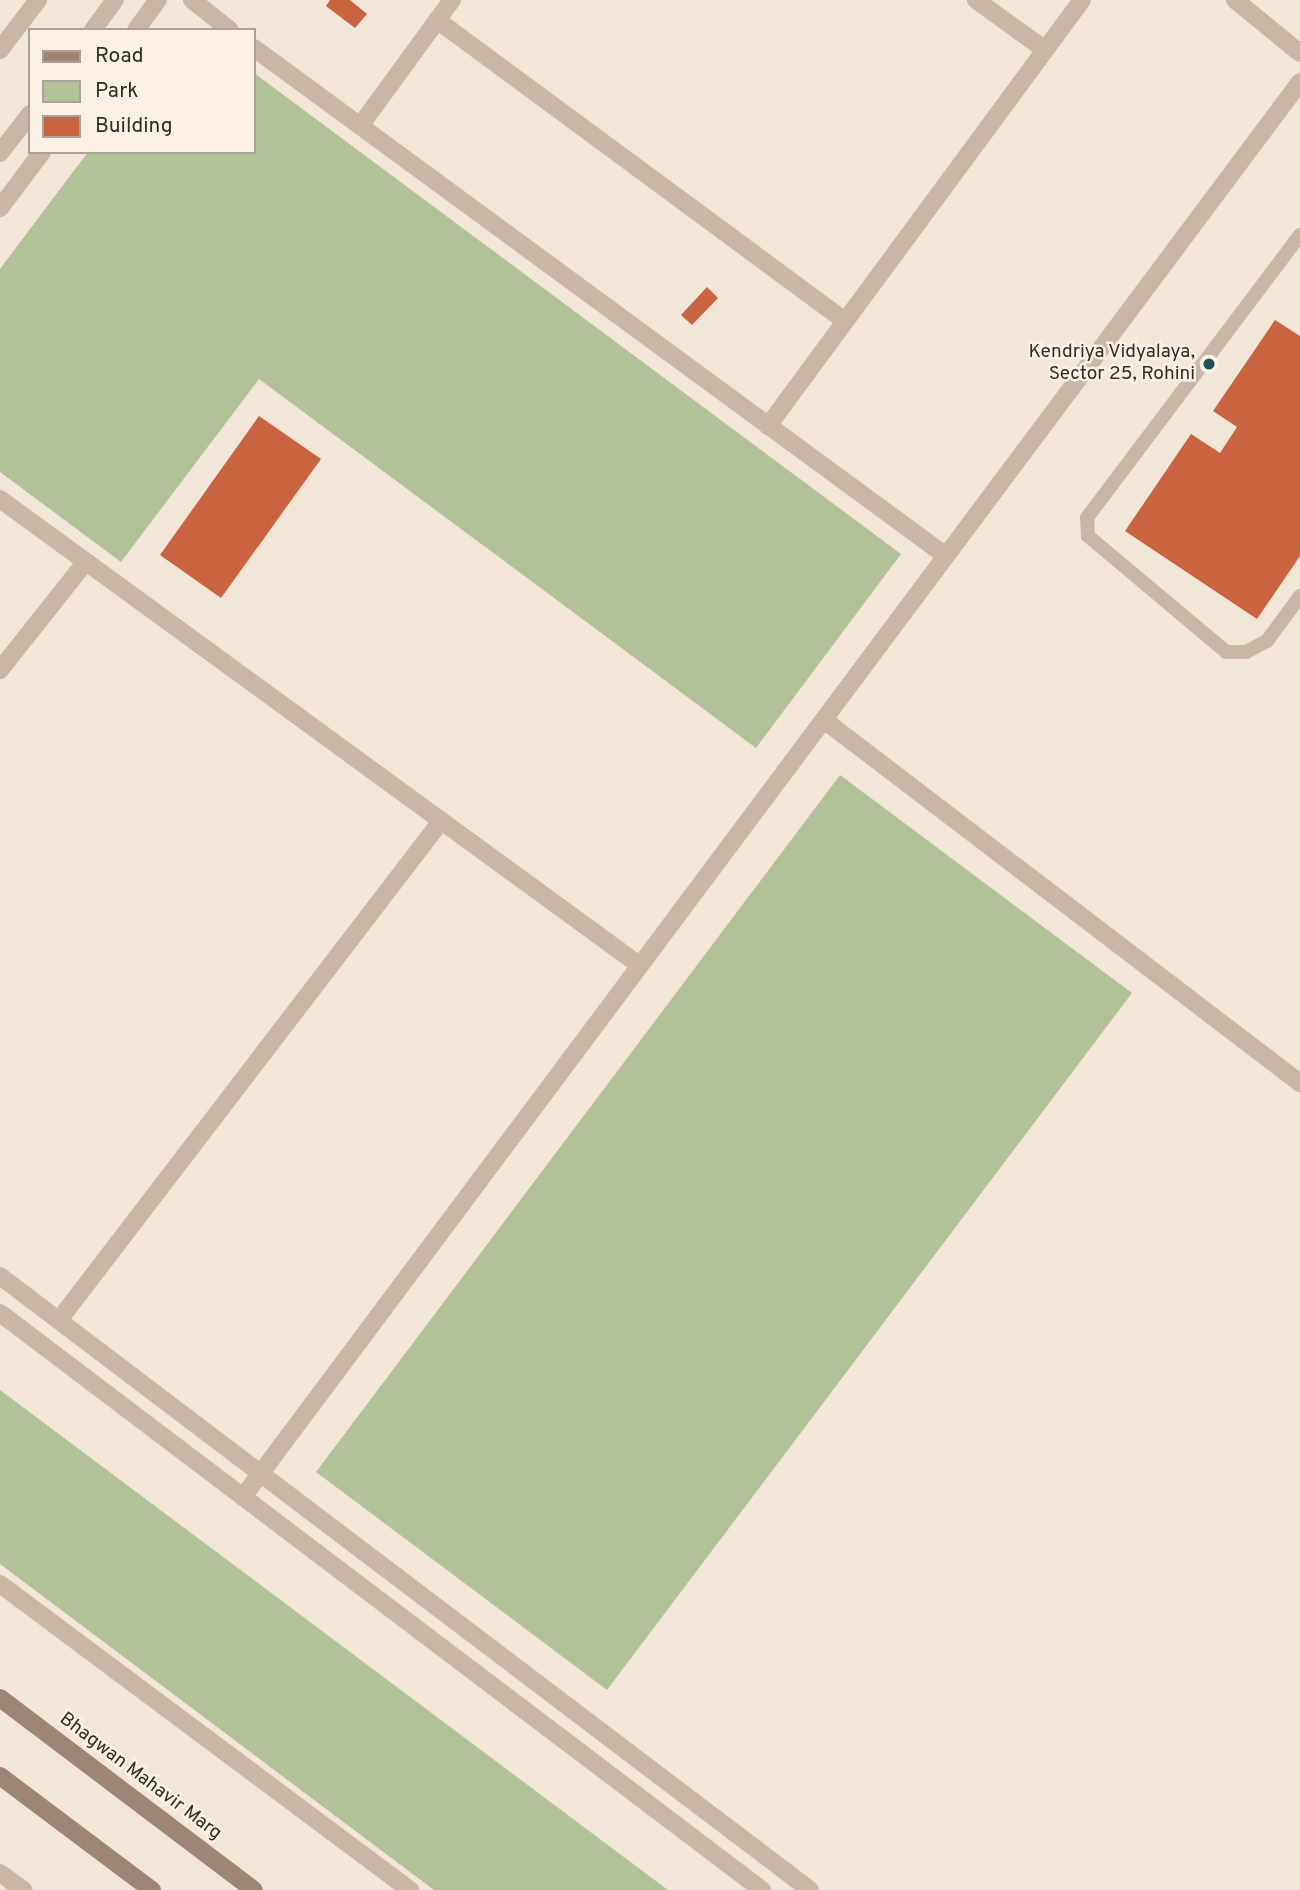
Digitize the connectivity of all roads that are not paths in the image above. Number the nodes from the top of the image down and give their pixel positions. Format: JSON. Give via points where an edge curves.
{"nodes":[{"id":1,"x":38,"y":0,"type":"edge"},
{"id":2,"x":115,"y":0,"type":"edge"},
{"id":3,"x":158,"y":0,"type":"edge"},
{"id":4,"x":192,"y":0,"type":"edge"},
{"id":5,"x":452,"y":0,"type":"edge"},
{"id":6,"x":976,"y":0,"type":"edge"},
{"id":7,"x":1082,"y":0,"type":"edge"},
{"id":8,"x":1236,"y":0,"type":"edge"},
{"id":9,"x":437,"y":20,"type":"junction"},
{"id":10,"x":94,"y":28,"type":"edge"},
{"id":11,"x":137,"y":28,"type":"edge"},
{"id":12,"x":227,"y":28,"type":"edge"},
{"id":13,"x":1044,"y":48,"type":"junction"},
{"id":14,"x":256,"y":49,"type":"edge"},
{"id":15,"x":0,"y":50,"type":"edge"},
{"id":16,"x":1300,"y":52,"type":"edge"},
{"id":17,"x":1300,"y":82,"type":"edge"},
{"id":18,"x":28,"y":117,"type":"edge"},
{"id":19,"x":360,"y":126,"type":"junction"},
{"id":20,"x":0,"y":153,"type":"edge"},
{"id":21,"x":40,"y":154,"type":"edge"},
{"id":22,"x":0,"y":208,"type":"edge"},
{"id":23,"x":1300,"y":234,"type":"edge"},
{"id":24,"x":845,"y":321,"type":"junction"},
{"id":25,"x":768,"y":426,"type":"junction"},
{"id":26,"x":0,"y":499,"type":"edge"},
{"id":27,"x":946,"y":556,"type":"junction"},
{"id":28,"x":84,"y":564,"type":"junction"},
{"id":29,"x":1300,"y":596,"type":"edge"},
{"id":30,"x":0,"y":670,"type":"edge"},
{"id":31,"x":824,"y":720,"type":"junction"},
{"id":32,"x":441,"y":821,"type":"junction"},
{"id":33,"x":639,"y":965,"type":"junction"},
{"id":34,"x":1300,"y":1083,"type":"edge"},
{"id":35,"x":0,"y":1276,"type":"edge"},
{"id":36,"x":0,"y":1313,"type":"edge"},
{"id":37,"x":59,"y":1321,"type":"junction"},
{"id":38,"x":261,"y":1473,"type":"junction"},
{"id":39,"x":243,"y":1497,"type":"junction"},
{"id":40,"x":0,"y":1584,"type":"edge"},
{"id":41,"x":0,"y":1698,"type":"edge"},
{"id":42,"x":0,"y":1776,"type":"edge"},
{"id":43,"x":0,"y":1872,"type":"edge"},
{"id":44,"x":23,"y":1890,"type":"edge"},
{"id":45,"x":152,"y":1890,"type":"edge"},
{"id":46,"x":254,"y":1890,"type":"edge"},
{"id":47,"x":410,"y":1890,"type":"edge"},
{"id":48,"x":762,"y":1890,"type":"edge"},
{"id":49,"x":810,"y":1890,"type":"edge"}],
"edges":[{"from":1,"to":15,"type":"street"},
{"from":2,"to":10,"type":"street"},
{"from":3,"to":11,"type":"street"},
{"from":4,"to":12,"type":"street"},
{"from":5,"to":9,"type":"street"},
{"from":6,"to":13,"type":"street"},
{"from":7,"to":13,"type":"street"},
{"from":8,"to":16,"type":"street"},
{"from":9,"to":19,"type":"street"},
{"from":9,"to":24,"type":"street"},
{"from":13,"to":24,"type":"street"},
{"from":14,"to":19,"type":"street"},
{"from":17,"to":27,"type":"street"},
{"from":18,"to":20,"type":"street"},
{"from":19,"to":25,"type":"street"},
{"from":21,"to":22,"type":"street"},
{"from":23,"to":29,"type":"lane","via":[[1087,518],[1088,536],[1226,652],[1247,652],[1267,641]]},
{"from":24,"to":25,"type":"street"},
{"from":25,"to":27,"type":"street"},
{"from":26,"to":28,"type":"street"},
{"from":27,"to":31,"type":"street"},
{"from":28,"to":30,"type":"street"},
{"from":28,"to":32,"type":"street"},
{"from":31,"to":33,"type":"street"},
{"from":31,"to":34,"type":"street"},
{"from":32,"to":33,"type":"street"},
{"from":32,"to":37,"type":"street"},
{"from":33,"to":38,"type":"street"},
{"from":35,"to":37,"type":"street"},
{"from":36,"to":39,"type":"street"},
{"from":37,"to":38,"type":"street"},
{"from":38,"to":39,"type":"street"},
{"from":38,"to":49,"type":"street"},
{"from":39,"to":48,"type":"street"},
{"from":40,"to":47,"type":"street"},
{"from":41,"to":46,"type":"main road","name":"Bhagwan Mahavir Marg"},
{"from":42,"to":45,"type":"main road"},
{"from":43,"to":44,"type":"street"}]}
